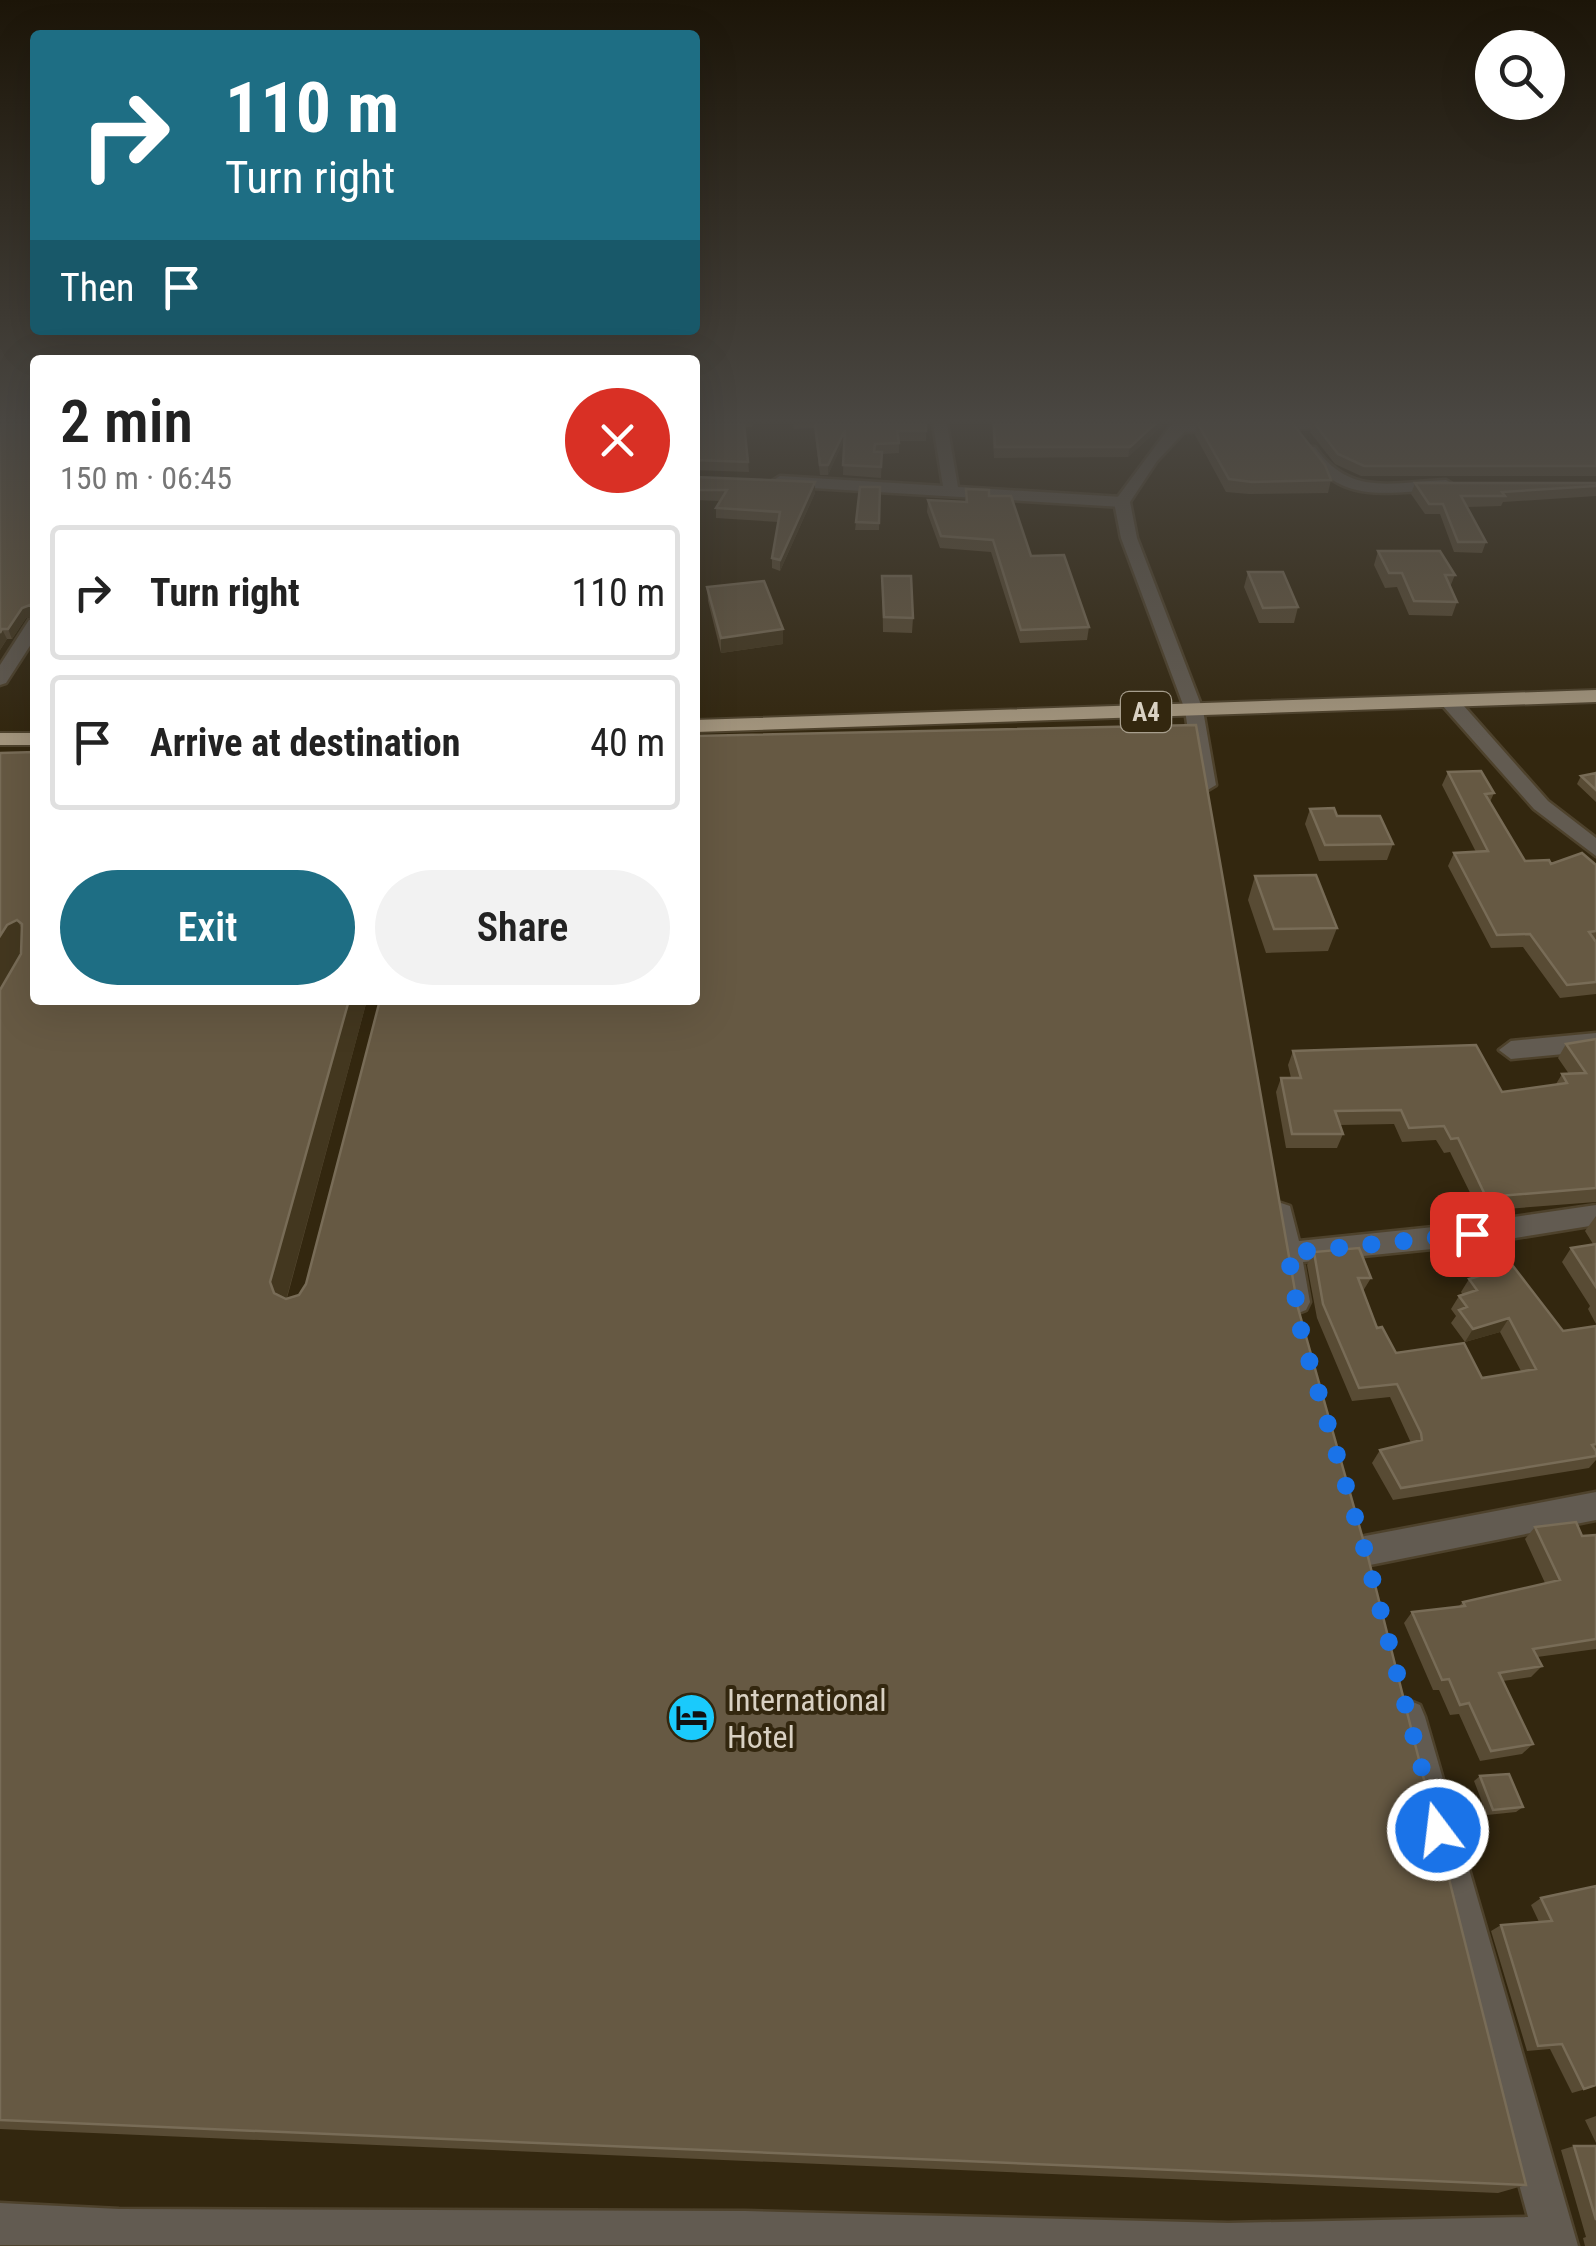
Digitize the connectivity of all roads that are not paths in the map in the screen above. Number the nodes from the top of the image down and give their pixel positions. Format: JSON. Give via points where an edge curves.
{"nodes":[{"id":1,"x":1126,"y":529,"type":"edge"},
{"id":2,"x":30,"y":632,"type":"edge"},
{"id":3,"x":0,"y":680,"type":"edge"},
{"id":4,"x":1596,"y":696,"type":"edge"},
{"id":5,"x":1449,"y":700,"type":"junction"},
{"id":6,"x":1194,"y":710,"type":"junction"},
{"id":7,"x":700,"y":726,"type":"edge"},
{"id":8,"x":0,"y":739,"type":"edge"},
{"id":9,"x":30,"y":739,"type":"edge"},
{"id":10,"x":1211,"y":816,"type":"edge"},
{"id":11,"x":1596,"y":848,"type":"edge"},
{"id":12,"x":1596,"y":1042,"type":"edge"},
{"id":13,"x":1511,"y":1050,"type":"dead end"},
{"id":14,"x":1274,"y":1176,"type":"edge"},
{"id":15,"x":1596,"y":1215,"type":"edge"},
{"id":16,"x":1288,"y":1253,"type":"junction"},
{"id":17,"x":1302,"y":1336,"type":"edge"},
{"id":18,"x":1596,"y":1506,"type":"edge"},
{"id":19,"x":1355,"y":1515,"type":"edge"},
{"id":20,"x":1398,"y":1682,"type":"edge"},
{"id":21,"x":0,"y":2224,"type":"edge"},
{"id":22,"x":1556,"y":2241,"type":"edge"}],
"edges":[{"from":1,"to":6,"type":"street"},
{"from":2,"to":3,"type":"street"},
{"from":4,"to":5,"type":"highway","number":"A4"},
{"from":5,"to":6,"type":"highway","number":"A4"},
{"from":5,"to":11,"type":"street","via":[[1541,805]]},
{"from":6,"to":7,"type":"highway","number":"A4"},
{"from":6,"to":10,"type":"street"},
{"from":8,"to":9,"type":"highway"},
{"from":12,"to":13,"type":"street"},
{"from":14,"to":16,"type":"street"},
{"from":15,"to":16,"type":"street"},
{"from":16,"to":17,"type":"street"},
{"from":18,"to":19,"type":"street","via":[[1368,1561]]},
{"from":20,"to":22,"type":"street"},
{"from":21,"to":22,"type":"street","via":[[1228,2244]]}]}
